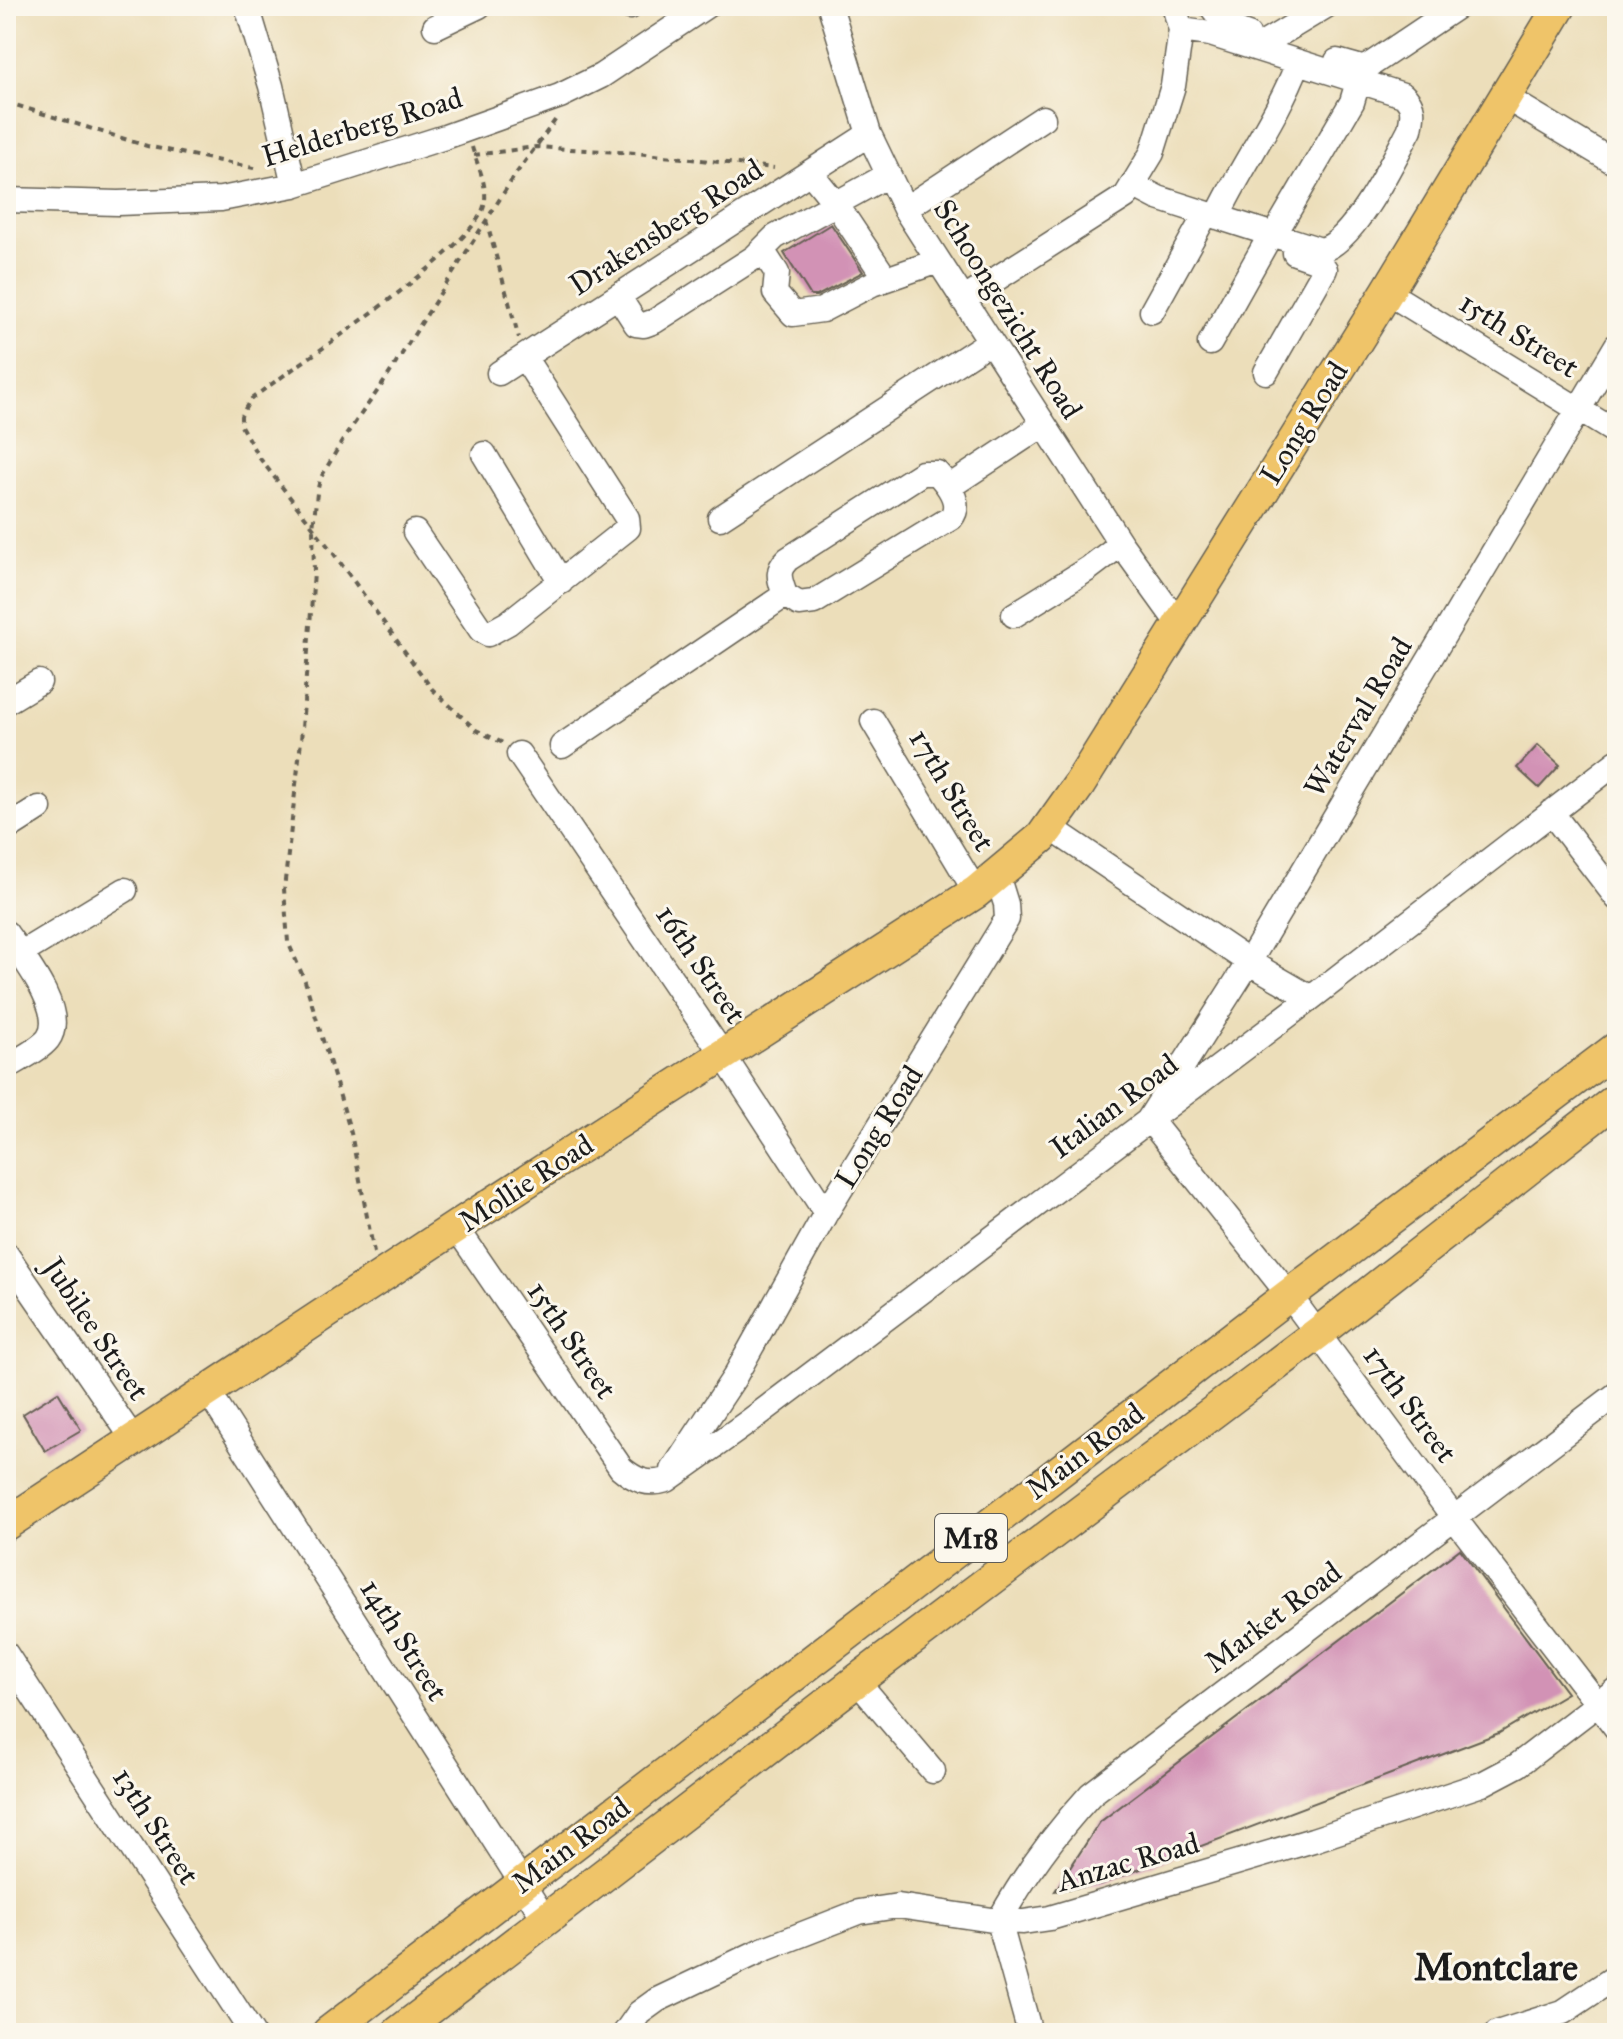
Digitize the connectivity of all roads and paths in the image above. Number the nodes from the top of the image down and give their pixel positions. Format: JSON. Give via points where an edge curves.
{"nodes":[{"id":1,"x":247,"y":6,"type":"edge"},
{"id":2,"x":479,"y":6,"type":"edge"},
{"id":3,"x":706,"y":6,"type":"edge"},
{"id":4,"x":830,"y":6,"type":"edge"},
{"id":5,"x":1174,"y":6,"type":"edge"},
{"id":6,"x":1211,"y":6,"type":"edge"},
{"id":7,"x":1326,"y":6,"type":"edge"},
{"id":8,"x":1458,"y":6,"type":"edge"},
{"id":9,"x":1560,"y":6,"type":"edge"},
{"id":10,"x":1181,"y":30,"type":"junction"},
{"id":11,"x":1268,"y":41,"type":"junction"},
{"id":12,"x":442,"y":42,"type":"dead end"},
{"id":13,"x":1298,"y":63,"type":"junction"},
{"id":14,"x":1358,"y":82,"type":"junction"},
{"id":15,"x":1505,"y":97,"type":"junction"},
{"id":16,"x":6,"y":102,"type":"edge"},
{"id":17,"x":557,"y":118,"type":"dead end"},
{"id":18,"x":1043,"y":118,"type":"dead end"},
{"id":19,"x":466,"y":130,"type":"junction"},
{"id":20,"x":869,"y":134,"type":"junction"},
{"id":21,"x":536,"y":147,"type":"junction"},
{"id":22,"x":474,"y":155,"type":"junction"},
{"id":23,"x":1617,"y":164,"type":"edge"},
{"id":24,"x":810,"y":172,"type":"junction"},
{"id":25,"x":888,"y":175,"type":"junction"},
{"id":26,"x":292,"y":177,"type":"junction"},
{"id":27,"x":1129,"y":191,"type":"junction"},
{"id":28,"x":7,"y":201,"type":"edge"},
{"id":29,"x":836,"y":204,"type":"junction"},
{"id":30,"x":905,"y":209,"type":"junction"},
{"id":31,"x":1210,"y":219,"type":"junction"},
{"id":32,"x":486,"y":220,"type":"junction"},
{"id":33,"x":1270,"y":239,"type":"junction"},
{"id":34,"x":762,"y":250,"type":"junction"},
{"id":35,"x":938,"y":261,"type":"junction"},
{"id":36,"x":886,"y":279,"type":"junction"},
{"id":37,"x":1387,"y":292,"type":"junction"},
{"id":38,"x":618,"y":296,"type":"junction"},
{"id":39,"x":963,"y":300,"type":"junction"},
{"id":40,"x":1152,"y":311,"type":"dead end"},
{"id":41,"x":989,"y":342,"type":"junction"},
{"id":42,"x":1210,"y":343,"type":"dead end"},
{"id":43,"x":1617,"y":345,"type":"edge"},
{"id":44,"x":524,"y":357,"type":"junction"},
{"id":45,"x":1266,"y":372,"type":"dead end"},
{"id":46,"x":499,"y":373,"type":"dead end"},
{"id":47,"x":1578,"y":410,"type":"junction"},
{"id":48,"x":1043,"y":425,"type":"junction"},
{"id":49,"x":1617,"y":433,"type":"edge"},
{"id":50,"x":484,"y":454,"type":"dead end"},
{"id":51,"x":949,"y":487,"type":"junction"},
{"id":52,"x":720,"y":518,"type":"dead end"},
{"id":53,"x":313,"y":527,"type":"junction"},
{"id":54,"x":415,"y":532,"type":"dead end"},
{"id":55,"x":1121,"y":544,"type":"junction"},
{"id":56,"x":561,"y":582,"type":"junction"},
{"id":57,"x":785,"y":595,"type":"junction"},
{"id":58,"x":1014,"y":615,"type":"dead end"},
{"id":59,"x":1178,"y":623,"type":"junction"},
{"id":60,"x":39,"y":682,"type":"dead end"},
{"id":61,"x":6,"y":702,"type":"edge"},
{"id":62,"x":873,"y":721,"type":"dead end"},
{"id":63,"x":562,"y":746,"type":"dead end"},
{"id":64,"x":519,"y":754,"type":"joint"},
{"id":65,"x":1617,"y":762,"type":"edge"},
{"id":66,"x":39,"y":808,"type":"dead end"},
{"id":67,"x":1551,"y":812,"type":"junction"},
{"id":68,"x":6,"y":829,"type":"edge"},
{"id":69,"x":1046,"y":832,"type":"junction"},
{"id":70,"x":986,"y":884,"type":"junction"},
{"id":71,"x":125,"y":890,"type":"dead end"},
{"id":72,"x":1617,"y":898,"type":"edge"},
{"id":73,"x":6,"y":933,"type":"edge"},
{"id":74,"x":20,"y":954,"type":"junction"},
{"id":75,"x":1249,"y":962,"type":"junction"},
{"id":76,"x":1311,"y":998,"type":"junction"},
{"id":77,"x":1617,"y":1048,"type":"edge"},
{"id":78,"x":723,"y":1055,"type":"junction"},
{"id":79,"x":6,"y":1068,"type":"edge"},
{"id":80,"x":1617,"y":1099,"type":"edge"},
{"id":81,"x":1149,"y":1119,"type":"junction"},
{"id":82,"x":826,"y":1213,"type":"junction"},
{"id":83,"x":456,"y":1227,"type":"junction"},
{"id":84,"x":7,"y":1258,"type":"edge"},
{"id":85,"x":379,"y":1279,"type":"junction"},
{"id":86,"x":1289,"y":1295,"type":"junction"},
{"id":87,"x":1318,"y":1333,"type":"junction"},
{"id":88,"x":734,"y":1378,"type":"junction"},
{"id":89,"x":209,"y":1393,"type":"junction"},
{"id":90,"x":1617,"y":1394,"type":"edge"},
{"id":91,"x":747,"y":1423,"type":"junction"},
{"id":92,"x":134,"y":1440,"type":"junction"},
{"id":93,"x":667,"y":1480,"type":"junction"},
{"id":94,"x":1455,"y":1519,"type":"junction"},
{"id":95,"x":6,"y":1524,"type":"edge"},
{"id":96,"x":6,"y":1654,"type":"edge"},
{"id":97,"x":857,"y":1681,"type":"junction"},
{"id":98,"x":1608,"y":1697,"type":"edge"},
{"id":99,"x":1617,"y":1729,"type":"edge"},
{"id":100,"x":933,"y":1771,"type":"dead end"},
{"id":101,"x":521,"y":1883,"type":"junction"},
{"id":102,"x":546,"y":1921,"type":"junction"},
{"id":103,"x":999,"y":1921,"type":"junction"},
{"id":104,"x":1617,"y":1976,"type":"edge"},
{"id":105,"x":1545,"y":2026,"type":"edge"},
{"id":106,"x":252,"y":2033,"type":"edge"},
{"id":107,"x":328,"y":2033,"type":"edge"},
{"id":108,"x":398,"y":2033,"type":"edge"},
{"id":109,"x":625,"y":2033,"type":"edge"},
{"id":110,"x":1030,"y":2033,"type":"edge"},
{"id":111,"x":1497,"y":2033,"type":"edge"}],
"edges":[{"from":1,"to":26,"type":"street"},
{"from":2,"to":12,"type":"street"},
{"from":3,"to":19,"type":"street","name":"Helderberg Road","via":[[601,76]]},
{"from":4,"to":20,"type":"street","name":"Schoongezicht Road"},
{"from":5,"to":10,"type":"street"},
{"from":6,"to":11,"type":"street","via":[[1234,31]]},
{"from":7,"to":11,"type":"street"},
{"from":8,"to":11,"type":"street","via":[[1362,68]]},
{"from":9,"to":15,"type":"main road","name":"Long Road"},
{"from":10,"to":13,"type":"street","via":[[1210,34]]},
{"from":10,"to":27,"type":"street","via":[[1173,86],[1152,153]]},
{"from":13,"to":14,"type":"street"},
{"from":13,"to":31,"type":"street","via":[[1286,96]]},
{"from":14,"to":33,"type":"street","via":[[1352,102]]},
{"from":14,"to":33,"type":"street","via":[[1403,95],[1414,111],[1391,165],[1349,232],[1330,248]]},
{"from":15,"to":23,"type":"street"},
{"from":15,"to":37,"type":"main road","name":"Long Road"},
{"from":16,"to":26,"type":"path","via":[[147,146]]},
{"from":17,"to":21,"type":"path"},
{"from":18,"to":30,"type":"street"},
{"from":19,"to":22,"type":"path"},
{"from":19,"to":26,"type":"street","name":"Helderberg Road"},
{"from":20,"to":24,"type":"street","name":"Drakensberg Road"},
{"from":20,"to":25,"type":"street","name":"Schoongezicht Road"},
{"from":21,"to":22,"type":"path"},
{"from":21,"to":24,"type":"path"},
{"from":21,"to":32,"type":"path"},
{"from":22,"to":53,"type":"path","via":[[484,205],[467,232],[417,278],[250,400],[241,416],[258,456]]},
{"from":24,"to":29,"type":"street"},
{"from":24,"to":38,"type":"street","name":"Drakensberg Road"},
{"from":25,"to":29,"type":"street"},
{"from":25,"to":30,"type":"street","name":"Schoongezicht Road"},
{"from":26,"to":28,"type":"street","name":"Helderberg Road","via":[[221,199]]},
{"from":27,"to":31,"type":"street"},
{"from":27,"to":39,"type":"street"},
{"from":29,"to":34,"type":"street","via":[[775,237]]},
{"from":29,"to":36,"type":"street"},
{"from":30,"to":35,"type":"street","name":"Schoongezicht Road"},
{"from":31,"to":33,"type":"street"},
{"from":31,"to":40,"type":"street"},
{"from":32,"to":44,"type":"path"},
{"from":32,"to":53,"type":"path","via":[[320,479]]},
{"from":33,"to":42,"type":"street"},
{"from":33,"to":45,"type":"street","via":[[1325,269]]},
{"from":34,"to":36,"type":"street","via":[[777,273],[775,293],[793,314],[822,310]]},
{"from":34,"to":38,"type":"street","via":[[644,325],[636,324]]},
{"from":35,"to":36,"type":"street"},
{"from":35,"to":39,"type":"street","name":"Schoongezicht Road"},
{"from":37,"to":47,"type":"street","name":"15th Street"},
{"from":37,"to":59,"type":"main road","name":"Long Road"},
{"from":38,"to":44,"type":"street","name":"Drakensberg Road"},
{"from":39,"to":41,"type":"street","name":"Schoongezicht Road"},
{"from":41,"to":48,"type":"street","name":"Schoongezicht Road"},
{"from":41,"to":52,"type":"street"},
{"from":43,"to":47,"type":"street","name":"Waterval Road"},
{"from":44,"to":46,"type":"street","name":"Drakensberg Road"},
{"from":44,"to":56,"type":"street","via":[[629,526]]},
{"from":47,"to":49,"type":"street","name":"15th Street"},
{"from":47,"to":75,"type":"street","name":"Waterval Road"},
{"from":48,"to":51,"type":"street"},
{"from":48,"to":55,"type":"street","name":"Schoongezicht Road"},
{"from":50,"to":56,"type":"street"},
{"from":51,"to":57,"type":"street","via":[[956,506],[951,518],[814,602],[799,604]]},
{"from":51,"to":57,"type":"street","via":[[937,473],[922,473],[788,559],[779,576]]},
{"from":53,"to":64,"type":"path","via":[[432,689],[476,730]]},
{"from":53,"to":85,"type":"path","via":[[301,741],[284,889],[288,942],[351,1133]]},
{"from":54,"to":56,"type":"street","via":[[485,633],[497,631]]},
{"from":55,"to":58,"type":"street"},
{"from":55,"to":59,"type":"street","name":"Schoongezicht Road"},
{"from":57,"to":63,"type":"street"},
{"from":59,"to":69,"type":"main road","name":"Long Road"},
{"from":60,"to":61,"type":"street"},
{"from":62,"to":70,"type":"street","name":"17th Street"},
{"from":64,"to":78,"type":"street","name":"16th Street"},
{"from":65,"to":67,"type":"street","name":"Italian Road"},
{"from":66,"to":68,"type":"street"},
{"from":67,"to":72,"type":"street"},
{"from":67,"to":76,"type":"street","name":"Italian Road"},
{"from":69,"to":70,"type":"main road","name":"Mollie Road"},
{"from":69,"to":75,"type":"street"},
{"from":70,"to":78,"type":"main road","name":"Mollie Road"},
{"from":70,"to":82,"type":"street","name":"Long Road","via":[[1008,910],[1007,919]]},
{"from":71,"to":74,"type":"street"},
{"from":73,"to":74,"type":"street"},
{"from":74,"to":79,"type":"street","via":[[52,1009],[54,1023],[48,1038]]},
{"from":75,"to":76,"type":"street"},
{"from":75,"to":81,"type":"street","name":"Waterval Road"},
{"from":76,"to":81,"type":"street","name":"Italian Road"},
{"from":77,"to":86,"type":"main road","name":"Main Road","number":"M18"},
{"from":78,"to":82,"type":"street","name":"16th Street"},
{"from":78,"to":83,"type":"main road","name":"Mollie Road"},
{"from":80,"to":87,"type":"main road","name":"Main Road","number":"M18"},
{"from":81,"to":86,"type":"street","name":"17th Street"},
{"from":81,"to":91,"type":"street","name":"Italian Road"},
{"from":82,"to":88,"type":"street","name":"Long Road"},
{"from":83,"to":85,"type":"main road","name":"Mollie Road"},
{"from":83,"to":93,"type":"street","name":"15th Street","via":[[621,1468],[642,1481]]},
{"from":84,"to":92,"type":"street","name":"Jubilee Street"},
{"from":85,"to":89,"type":"main road","name":"Mollie Road"},
{"from":86,"to":87,"type":"street","name":"17th Street"},
{"from":86,"to":101,"type":"main road","name":"Main Road","number":"M18"},
{"from":87,"to":94,"type":"street","name":"17th Street"},
{"from":87,"to":97,"type":"main road","name":"Main Road","number":"M18"},
{"from":88,"to":91,"type":"street"},
{"from":88,"to":93,"type":"street","name":"Long Road"},
{"from":89,"to":92,"type":"main road","name":"Mollie Road"},
{"from":89,"to":101,"type":"street","name":"14th Street"},
{"from":90,"to":94,"type":"street","name":"Market Road"},
{"from":91,"to":93,"type":"street","name":"Italian Road"},
{"from":92,"to":95,"type":"main road","name":"Mollie Road"},
{"from":94,"to":98,"type":"street","name":"17th Street"},
{"from":94,"to":103,"type":"street","name":"Market Road","via":[[1091,1794],[1058,1829]]},
{"from":96,"to":106,"type":"street","name":"13th Street"},
{"from":97,"to":100,"type":"street"},
{"from":97,"to":102,"type":"main road","name":"Main Road","number":"M18"},
{"from":98,"to":99,"type":"street","name":"17th Street"},
{"from":98,"to":103,"type":"street","name":"Anzac Road","via":[[1518,1765],[1482,1784],[1079,1911]]},
{"from":101,"to":102,"type":"street","name":"14th Street"},
{"from":101,"to":107,"type":"main road","name":"Main Road","number":"M18"},
{"from":102,"to":108,"type":"main road","name":"Main Road","number":"M18"},
{"from":103,"to":109,"type":"street","name":"Anzac Road","via":[[898,1906],[859,1912],[657,2000]]},
{"from":103,"to":110,"type":"street"},
{"from":104,"to":105,"type":"street"},
{"from":105,"to":111,"type":"street"}]}
